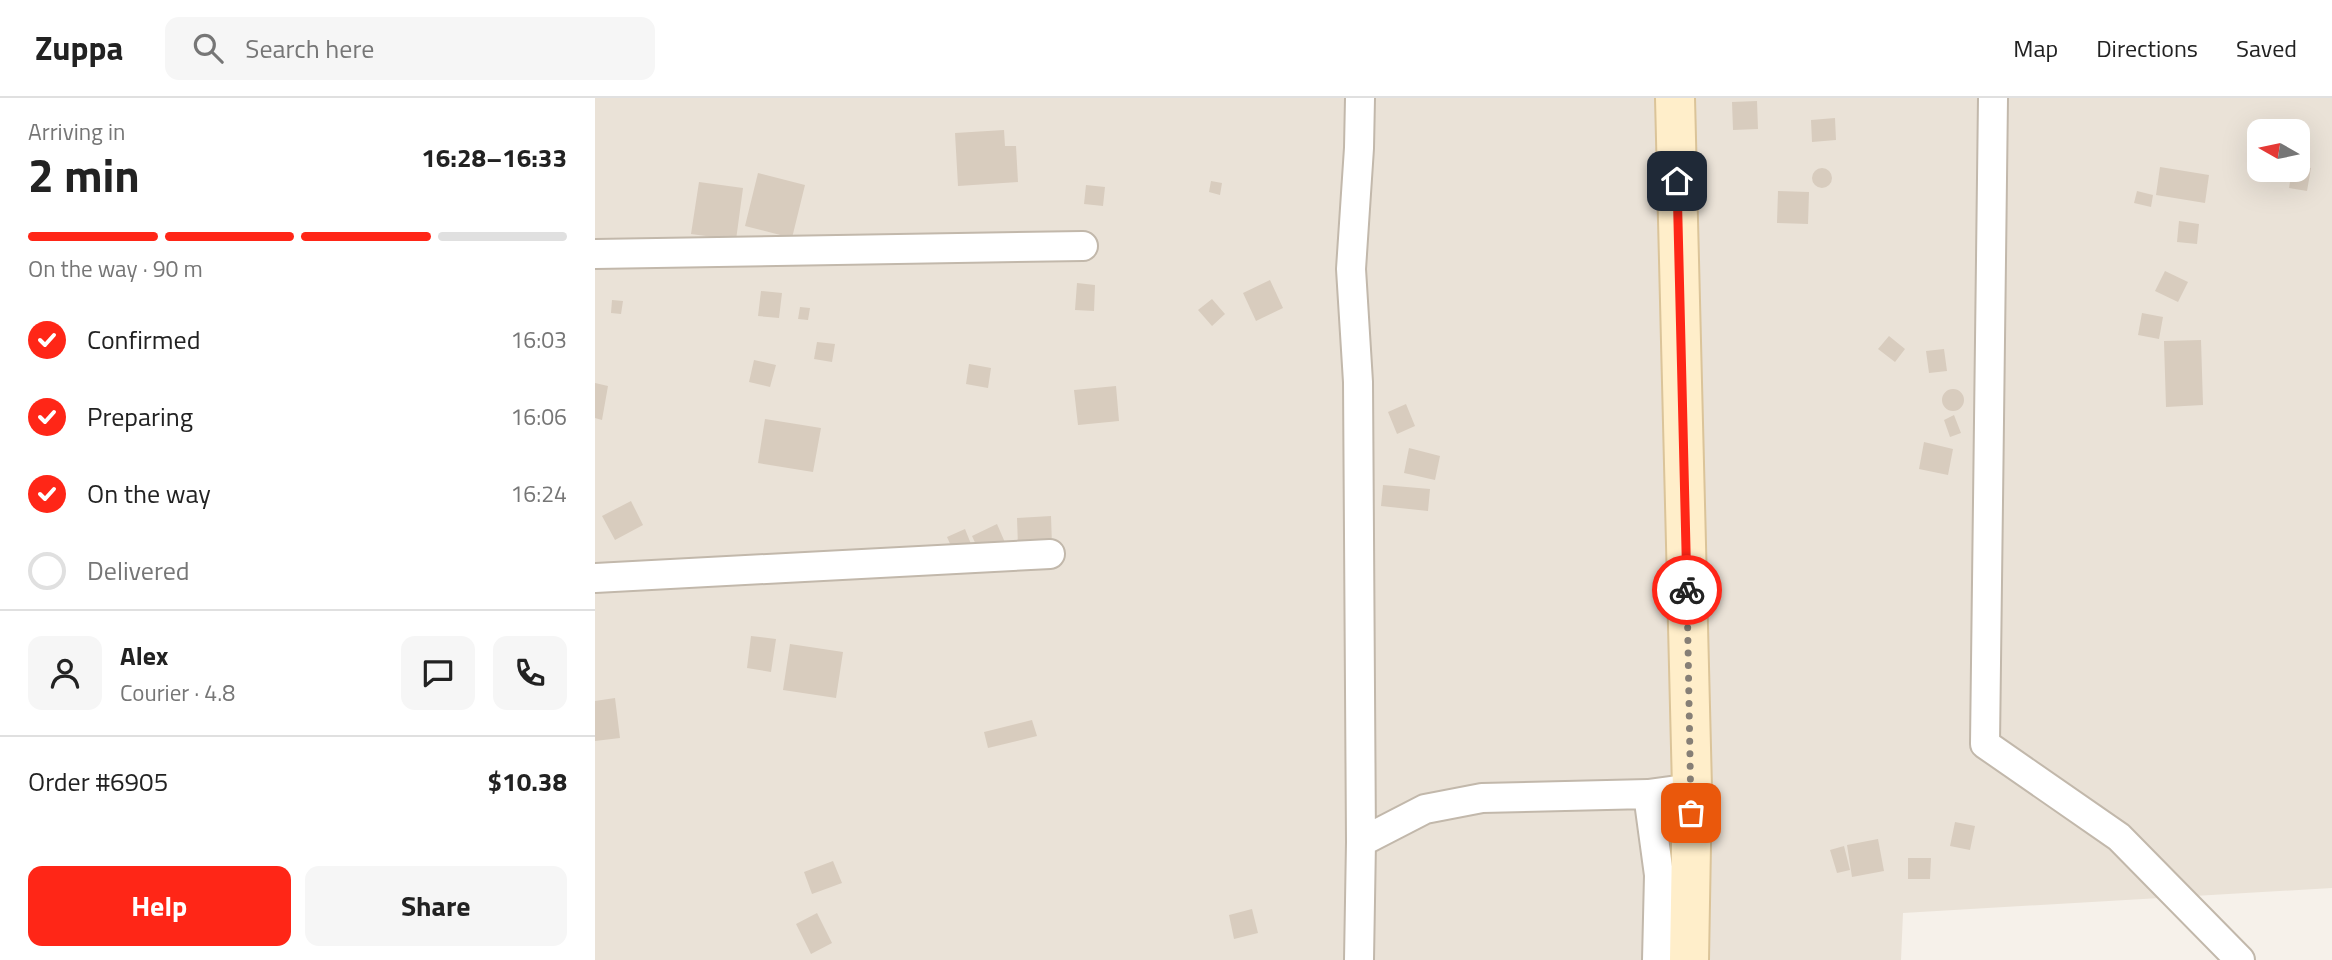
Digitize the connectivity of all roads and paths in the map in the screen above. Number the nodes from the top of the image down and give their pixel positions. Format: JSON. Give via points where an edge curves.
{"nodes":[{"id":1,"x":1360,"y":98,"type":"edge"},
{"id":2,"x":1675,"y":98,"type":"edge"},
{"id":3,"x":1993,"y":98,"type":"edge"},
{"id":4,"x":1083,"y":246,"type":"dead end"},
{"id":5,"x":595,"y":254,"type":"edge"},
{"id":6,"x":1051,"y":554,"type":"dead end"},
{"id":7,"x":595,"y":578,"type":"edge"},
{"id":8,"x":1692,"y":788,"type":"junction"},
{"id":9,"x":1648,"y":794,"type":"junction"},
{"id":10,"x":1361,"y":842,"type":"junction"},
{"id":11,"x":1359,"y":960,"type":"edge"},
{"id":12,"x":1657,"y":960,"type":"edge"},
{"id":13,"x":1689,"y":960,"type":"edge"},
{"id":14,"x":2240,"y":960,"type":"edge"}],
"edges":[{"from":1,"to":10,"type":"street","via":[[1351,270],[1358,382]]},
{"from":2,"to":8,"type":"street"},
{"from":3,"to":14,"type":"street","via":[[1985,744],[2119,837]]},
{"from":4,"to":5,"type":"street"},
{"from":6,"to":7,"type":"street"},
{"from":8,"to":9,"type":"street"},
{"from":8,"to":13,"type":"street"},
{"from":9,"to":10,"type":"street","via":[[1482,798],[1425,809]]},
{"from":9,"to":12,"type":"street","via":[[1659,876]]},
{"from":10,"to":11,"type":"street"}]}
